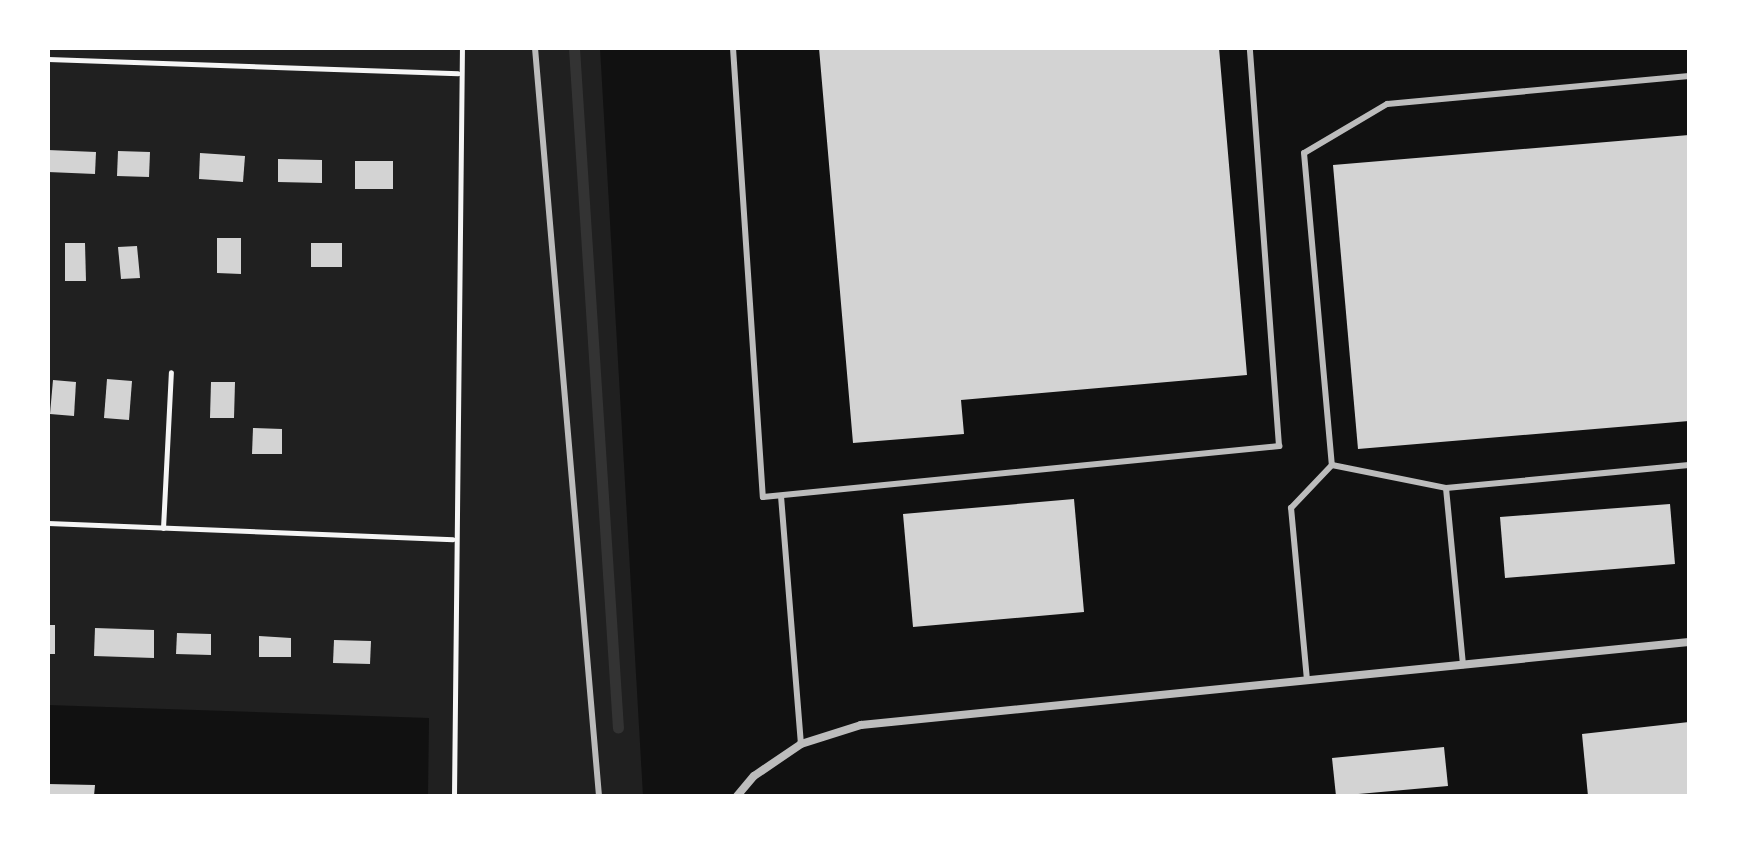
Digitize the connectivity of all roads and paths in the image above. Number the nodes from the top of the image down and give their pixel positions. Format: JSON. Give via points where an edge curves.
{"nodes":[{"id":1,"x":462,"y":48,"type":"edge"},
{"id":2,"x":535,"y":48,"type":"edge"},
{"id":3,"x":733,"y":48,"type":"edge"},
{"id":4,"x":1250,"y":48,"type":"edge"},
{"id":5,"x":48,"y":59,"type":"edge"},
{"id":6,"x":458,"y":73,"type":"junction"},
{"id":7,"x":1689,"y":76,"type":"edge"},
{"id":8,"x":171,"y":372,"type":"dead end"},
{"id":9,"x":1332,"y":465,"type":"junction"},
{"id":10,"x":1689,"y":465,"type":"edge"},
{"id":11,"x":1446,"y":488,"type":"junction"},
{"id":12,"x":781,"y":496,"type":"junction"},
{"id":13,"x":48,"y":523,"type":"edge"},
{"id":14,"x":163,"y":528,"type":"junction"},
{"id":15,"x":453,"y":539,"type":"junction"},
{"id":16,"x":1689,"y":642,"type":"edge"},
{"id":17,"x":1463,"y":665,"type":"junction"},
{"id":18,"x":1307,"y":680,"type":"junction"},
{"id":19,"x":801,"y":744,"type":"junction"},
{"id":20,"x":454,"y":796,"type":"edge"},
{"id":21,"x":599,"y":796,"type":"edge"},
{"id":22,"x":737,"y":796,"type":"edge"}],
"edges":[{"from":1,"to":6,"type":"path"},
{"from":2,"to":21,"type":"lane"},
{"from":3,"to":12,"type":"lane","via":[[763,497]]},
{"from":4,"to":12,"type":"lane","via":[[1279,446]]},
{"from":5,"to":6,"type":"path"},
{"from":6,"to":15,"type":"path"},
{"from":7,"to":9,"type":"lane","via":[[1387,104],[1304,153]]},
{"from":8,"to":14,"type":"path"},
{"from":9,"to":11,"type":"lane"},
{"from":9,"to":18,"type":"lane","via":[[1291,508]]},
{"from":10,"to":11,"type":"lane"},
{"from":11,"to":17,"type":"lane"},
{"from":12,"to":19,"type":"lane"},
{"from":13,"to":14,"type":"path"},
{"from":14,"to":15,"type":"path"},
{"from":15,"to":20,"type":"path"},
{"from":16,"to":17,"type":"street"},
{"from":17,"to":18,"type":"street"},
{"from":18,"to":19,"type":"street","via":[[861,725]]},
{"from":19,"to":22,"type":"street","via":[[754,776]]}]}
